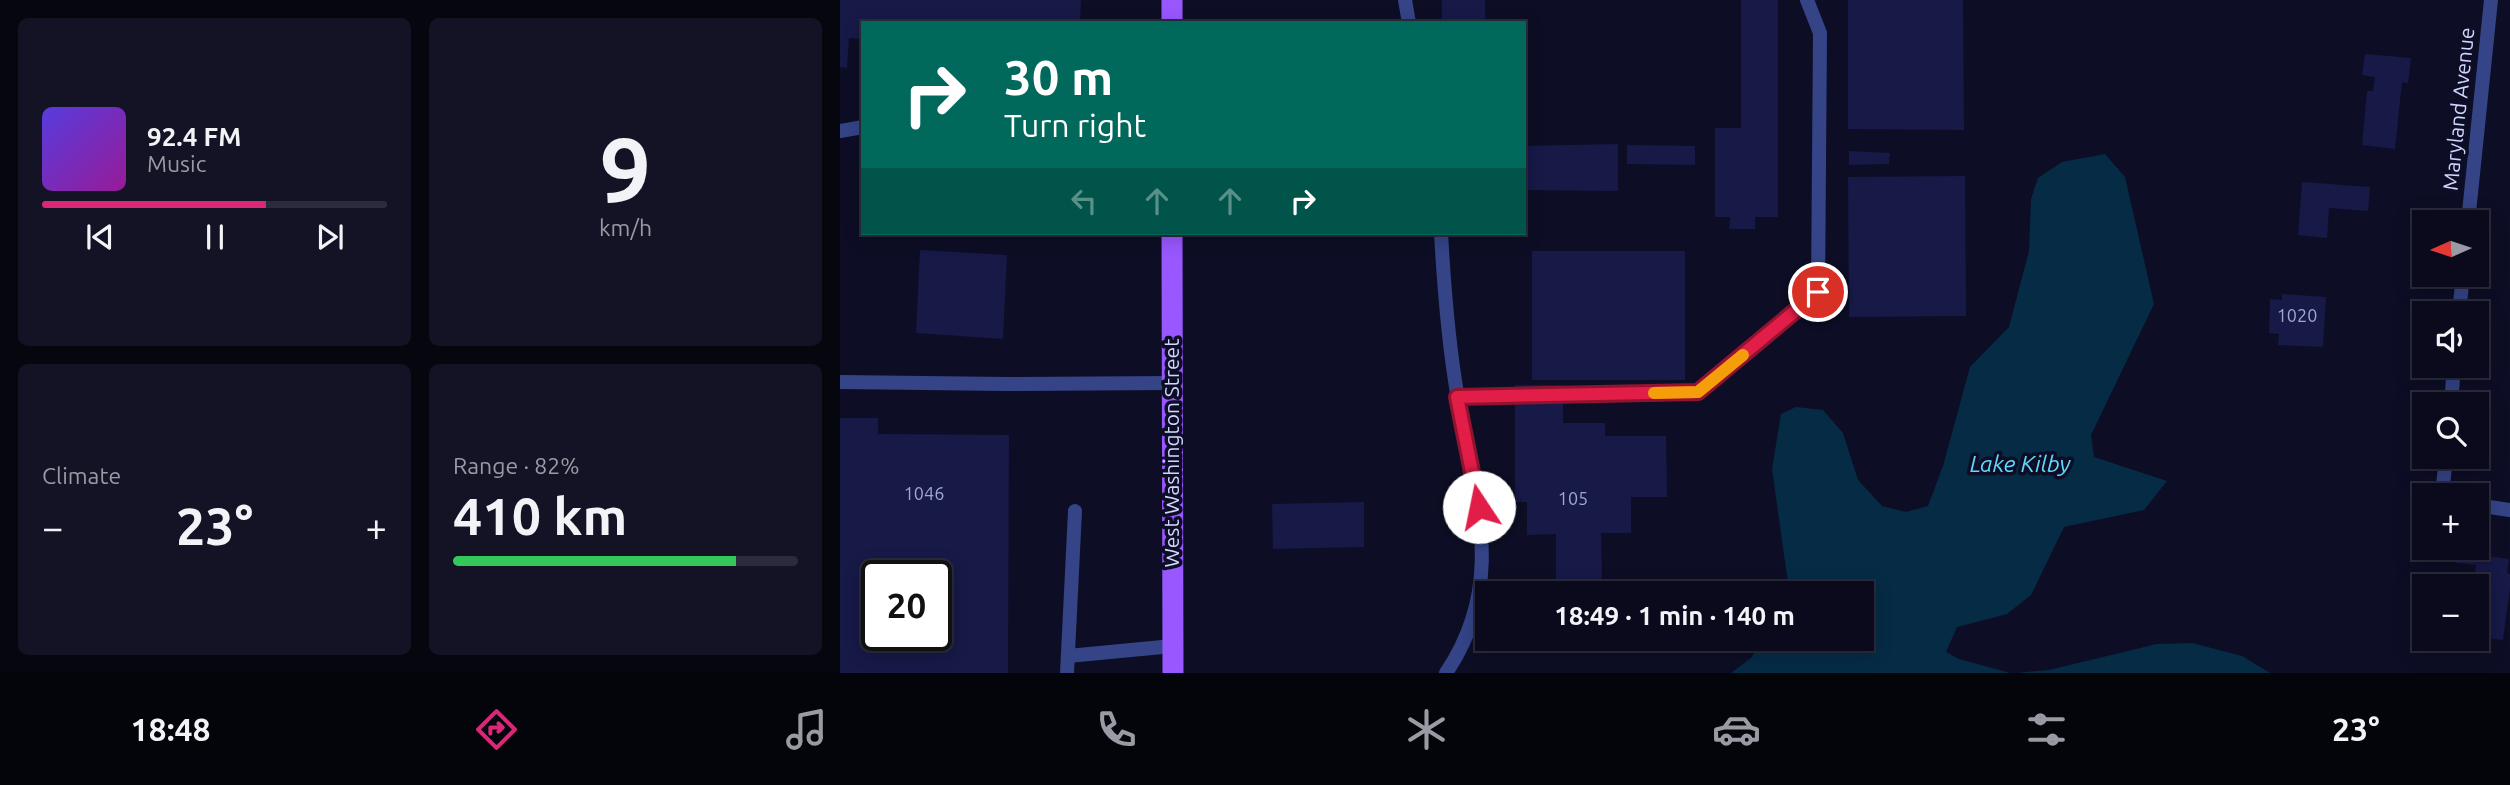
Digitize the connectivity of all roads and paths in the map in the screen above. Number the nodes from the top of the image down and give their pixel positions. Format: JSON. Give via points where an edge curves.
{"nodes":[{"id":1,"x":1172,"y":0,"type":"edge"},
{"id":2,"x":1405,"y":0,"type":"edge"},
{"id":3,"x":1807,"y":0,"type":"edge"},
{"id":4,"x":2491,"y":0,"type":"edge"},
{"id":5,"x":1172,"y":21,"type":"edge"},
{"id":6,"x":1409,"y":21,"type":"edge"},
{"id":7,"x":861,"y":127,"type":"edge"},
{"id":8,"x":840,"y":131,"type":"edge"},
{"id":9,"x":2469,"y":210,"type":"edge"},
{"id":10,"x":1172,"y":235,"type":"edge"},
{"id":11,"x":1441,"y":235,"type":"edge"},
{"id":12,"x":840,"y":382,"type":"edge"},
{"id":13,"x":1172,"y":383,"type":"junction"},
{"id":14,"x":1457,"y":397,"type":"junction"},
{"id":15,"x":2489,"y":507,"type":"edge"},
{"id":16,"x":2510,"y":510,"type":"edge"},
{"id":17,"x":1075,"y":511,"type":"dead end"},
{"id":18,"x":1173,"y":646,"type":"junction"},
{"id":19,"x":1068,"y":656,"type":"junction"},
{"id":20,"x":1068,"y":673,"type":"edge"},
{"id":21,"x":1173,"y":673,"type":"edge"},
{"id":22,"x":1446,"y":673,"type":"edge"}],
"edges":[{"from":1,"to":5,"type":"main road"},
{"from":2,"to":6,"type":"street"},
{"from":3,"to":14,"type":"street","via":[[1821,33],[1818,292],[1698,392]]},
{"from":4,"to":9,"type":"street","name":"Maryland Avenue"},
{"from":7,"to":8,"type":"street"},
{"from":10,"to":13,"type":"main road","name":"West Washington Street"},
{"from":11,"to":14,"type":"street"},
{"from":12,"to":13,"type":"street"},
{"from":13,"to":18,"type":"main road","name":"West Washington Street"},
{"from":14,"to":22,"type":"street","via":[[1479,507],[1481,592],[1473,623]]},
{"from":15,"to":16,"type":"street"},
{"from":17,"to":19,"type":"street"},
{"from":18,"to":19,"type":"street"},
{"from":18,"to":21,"type":"main road","name":"West Washington Street"},
{"from":19,"to":20,"type":"street"}]}
